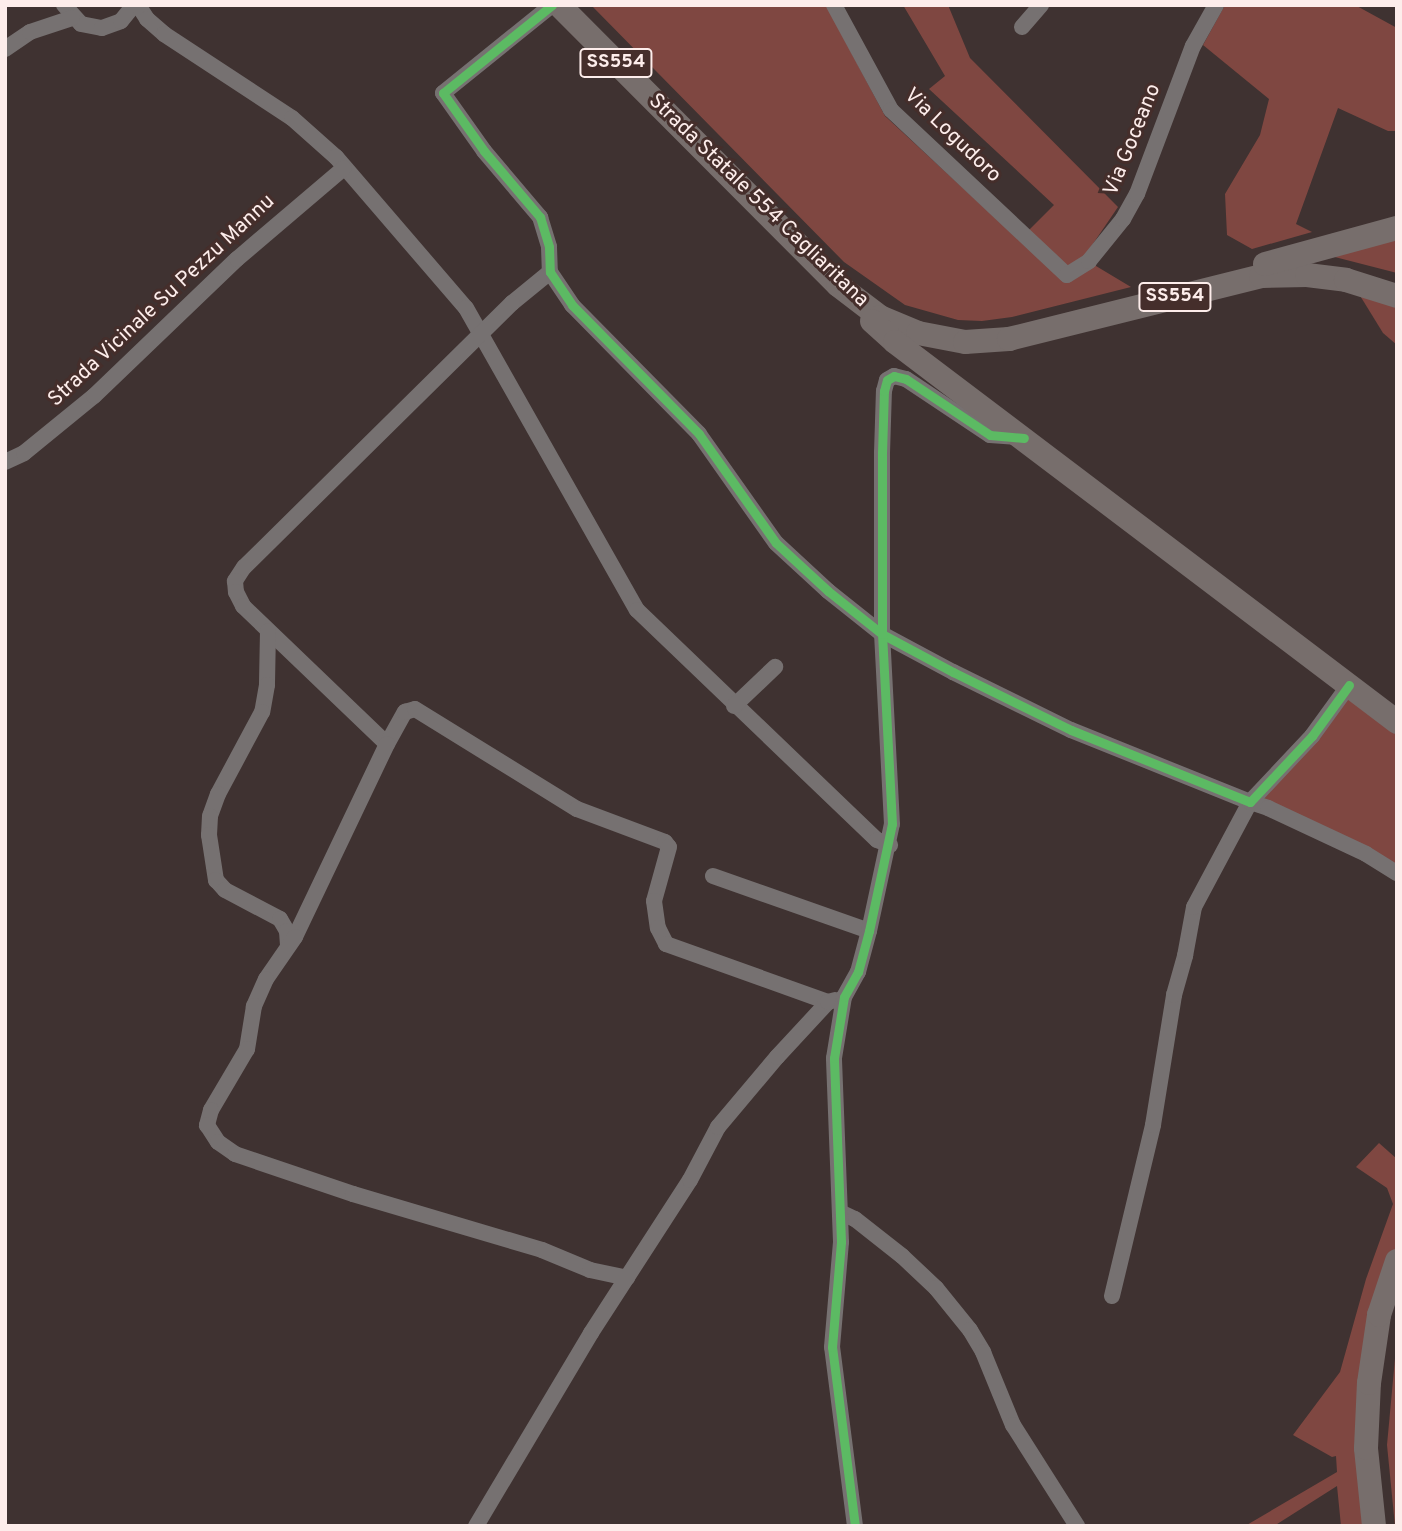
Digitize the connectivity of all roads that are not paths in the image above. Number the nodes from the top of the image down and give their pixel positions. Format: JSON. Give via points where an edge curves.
{"nodes":[{"id":1,"x":54,"y":5,"type":"edge"},
{"id":2,"x":136,"y":5,"type":"edge"},
{"id":3,"x":552,"y":5,"type":"edge"},
{"id":4,"x":559,"y":5,"type":"edge"},
{"id":5,"x":576,"y":5,"type":"edge"},
{"id":6,"x":834,"y":5,"type":"edge"},
{"id":7,"x":1041,"y":5,"type":"edge"},
{"id":8,"x":1216,"y":5,"type":"edge"},
{"id":9,"x":68,"y":11,"type":"edge"},
{"id":10,"x":121,"y":22,"type":"junction"},
{"id":11,"x":1022,"y":27,"type":"dead end"},
{"id":12,"x":30,"y":32,"type":"junction"},
{"id":13,"x":164,"y":34,"type":"junction"},
{"id":14,"x":5,"y":49,"type":"edge"},
{"id":15,"x":344,"y":167,"type":"junction"},
{"id":16,"x":1397,"y":228,"type":"edge"},
{"id":17,"x":1265,"y":264,"type":"junction"},
{"id":18,"x":550,"y":272,"type":"junction"},
{"id":19,"x":1067,"y":275,"type":"joint"},
{"id":20,"x":1397,"y":283,"type":"edge"},
{"id":21,"x":838,"y":285,"type":"junction"},
{"id":22,"x":1397,"y":296,"type":"edge"},
{"id":23,"x":483,"y":334,"type":"junction"},
{"id":24,"x":1024,"y":438,"type":"junction"},
{"id":25,"x":5,"y":462,"type":"edge"},
{"id":26,"x":268,"y":631,"type":"junction"},
{"id":27,"x":882,"y":634,"type":"junction"},
{"id":28,"x":775,"y":667,"type":"dead end"},
{"id":29,"x":1349,"y":685,"type":"junction"},
{"id":30,"x":734,"y":706,"type":"junction"},
{"id":31,"x":1397,"y":722,"type":"edge"},
{"id":32,"x":387,"y":744,"type":"junction"},
{"id":33,"x":1250,"y":802,"type":"junction"},
{"id":34,"x":890,"y":845,"type":"junction"},
{"id":35,"x":1397,"y":873,"type":"edge"},
{"id":36,"x":713,"y":876,"type":"dead end"},
{"id":37,"x":869,"y":931,"type":"junction"},
{"id":38,"x":288,"y":945,"type":"junction"},
{"id":39,"x":836,"y":1000,"type":"junction"},
{"id":40,"x":842,"y":1213,"type":"junction"},
{"id":41,"x":1397,"y":1261,"type":"edge"},
{"id":42,"x":627,"y":1278,"type":"junction"},
{"id":43,"x":1112,"y":1296,"type":"dead end"},
{"id":44,"x":1397,"y":1300,"type":"edge"},
{"id":45,"x":476,"y":1526,"type":"edge"},
{"id":46,"x":855,"y":1526,"type":"edge"},
{"id":47,"x":1077,"y":1526,"type":"edge"},
{"id":48,"x":1374,"y":1526,"type":"edge"},
{"id":49,"x":1385,"y":1526,"type":"edge"}],
"edges":[{"from":1,"to":12,"type":"street"},
{"from":2,"to":10,"type":"street"},
{"from":2,"to":13,"type":"street"},
{"from":3,"to":18,"type":"street","via":[[443,93],[540,217]]},
{"from":4,"to":21,"type":"highway","name":"Strada Statale 554 Cagliaritana","number":"SS554"},
{"from":5,"to":17,"type":"highway","name":"Strada Statale 554 Cagliaritana","number":"SS554","via":[[842,272],[873,298],[906,316],[965,330],[1009,326]]},
{"from":6,"to":19,"type":"street","name":"Via Logudoro","via":[[891,110]]},
{"from":7,"to":11,"type":"street"},
{"from":8,"to":19,"type":"street","name":"Via Goceano","via":[[1188,59],[1137,194],[1089,261]]},
{"from":9,"to":10,"type":"street","via":[[96,28]]},
{"from":9,"to":12,"type":"street"},
{"from":10,"to":13,"type":"street"},
{"from":12,"to":14,"type":"street"},
{"from":13,"to":15,"type":"street","via":[[292,118]]},
{"from":15,"to":23,"type":"street","via":[[466,308]]},
{"from":15,"to":25,"type":"street","name":"Strada Vicinale Su Pezzu Mannu","via":[[237,258],[94,396],[24,453]]},
{"from":16,"to":17,"type":"highway"},
{"from":17,"to":20,"type":"highway","name":"Strada Statale 554 Cagliaritana","number":"SS554","via":[[1342,267]]},
{"from":18,"to":23,"type":"street"},
{"from":18,"to":27,"type":"street","via":[[606,342],[699,434],[776,543]]},
{"from":21,"to":22,"type":"highway","name":"Strada Statale 554 Cagliaritana","number":"SS554","via":[[880,317],[918,333],[965,342],[1009,339],[1261,276],[1346,280]]},
{"from":21,"to":24,"type":"highway","via":[[895,342]]},
{"from":23,"to":26,"type":"street","via":[[244,568],[235,581],[236,592]]},
{"from":23,"to":30,"type":"street","via":[[637,610]]},
{"from":24,"to":27,"type":"street","via":[[990,435],[906,379],[894,376],[887,380],[882,453]]},
{"from":24,"to":29,"type":"highway"},
{"from":26,"to":32,"type":"street"},
{"from":26,"to":38,"type":"street","via":[[262,712],[218,794],[209,835],[216,880],[225,890],[280,919]]},
{"from":27,"to":33,"type":"street","via":[[1072,730]]},
{"from":27,"to":34,"type":"street"},
{"from":28,"to":30,"type":"street"},
{"from":29,"to":31,"type":"highway"},
{"from":29,"to":33,"type":"street","via":[[1312,736]]},
{"from":30,"to":34,"type":"street","via":[[877,840]]},
{"from":32,"to":38,"type":"street"},
{"from":32,"to":39,"type":"street","via":[[405,712],[415,709],[577,808],[665,842],[669,847],[654,901],[666,944]]},
{"from":33,"to":35,"type":"street","via":[[1366,854]]},
{"from":33,"to":43,"type":"street","via":[[1194,907],[1153,1125]]},
{"from":34,"to":37,"type":"street"},
{"from":36,"to":37,"type":"street"},
{"from":37,"to":39,"type":"street","via":[[858,972]]},
{"from":38,"to":42,"type":"street","via":[[254,1006],[247,1049],[211,1110],[207,1125],[218,1142],[235,1154],[340,1189]]},
{"from":39,"to":40,"type":"street","via":[[834,1058]]},
{"from":39,"to":42,"type":"street","via":[[718,1127]]},
{"from":40,"to":46,"type":"street","via":[[832,1347]]},
{"from":40,"to":47,"type":"street","via":[[902,1256],[970,1330],[1013,1424]]},
{"from":41,"to":48,"type":"highway","via":[[1379,1315],[1369,1383],[1366,1448]]},
{"from":42,"to":45,"type":"street"},
{"from":44,"to":49,"type":"highway","via":[[1383,1365],[1377,1445]]}]}
